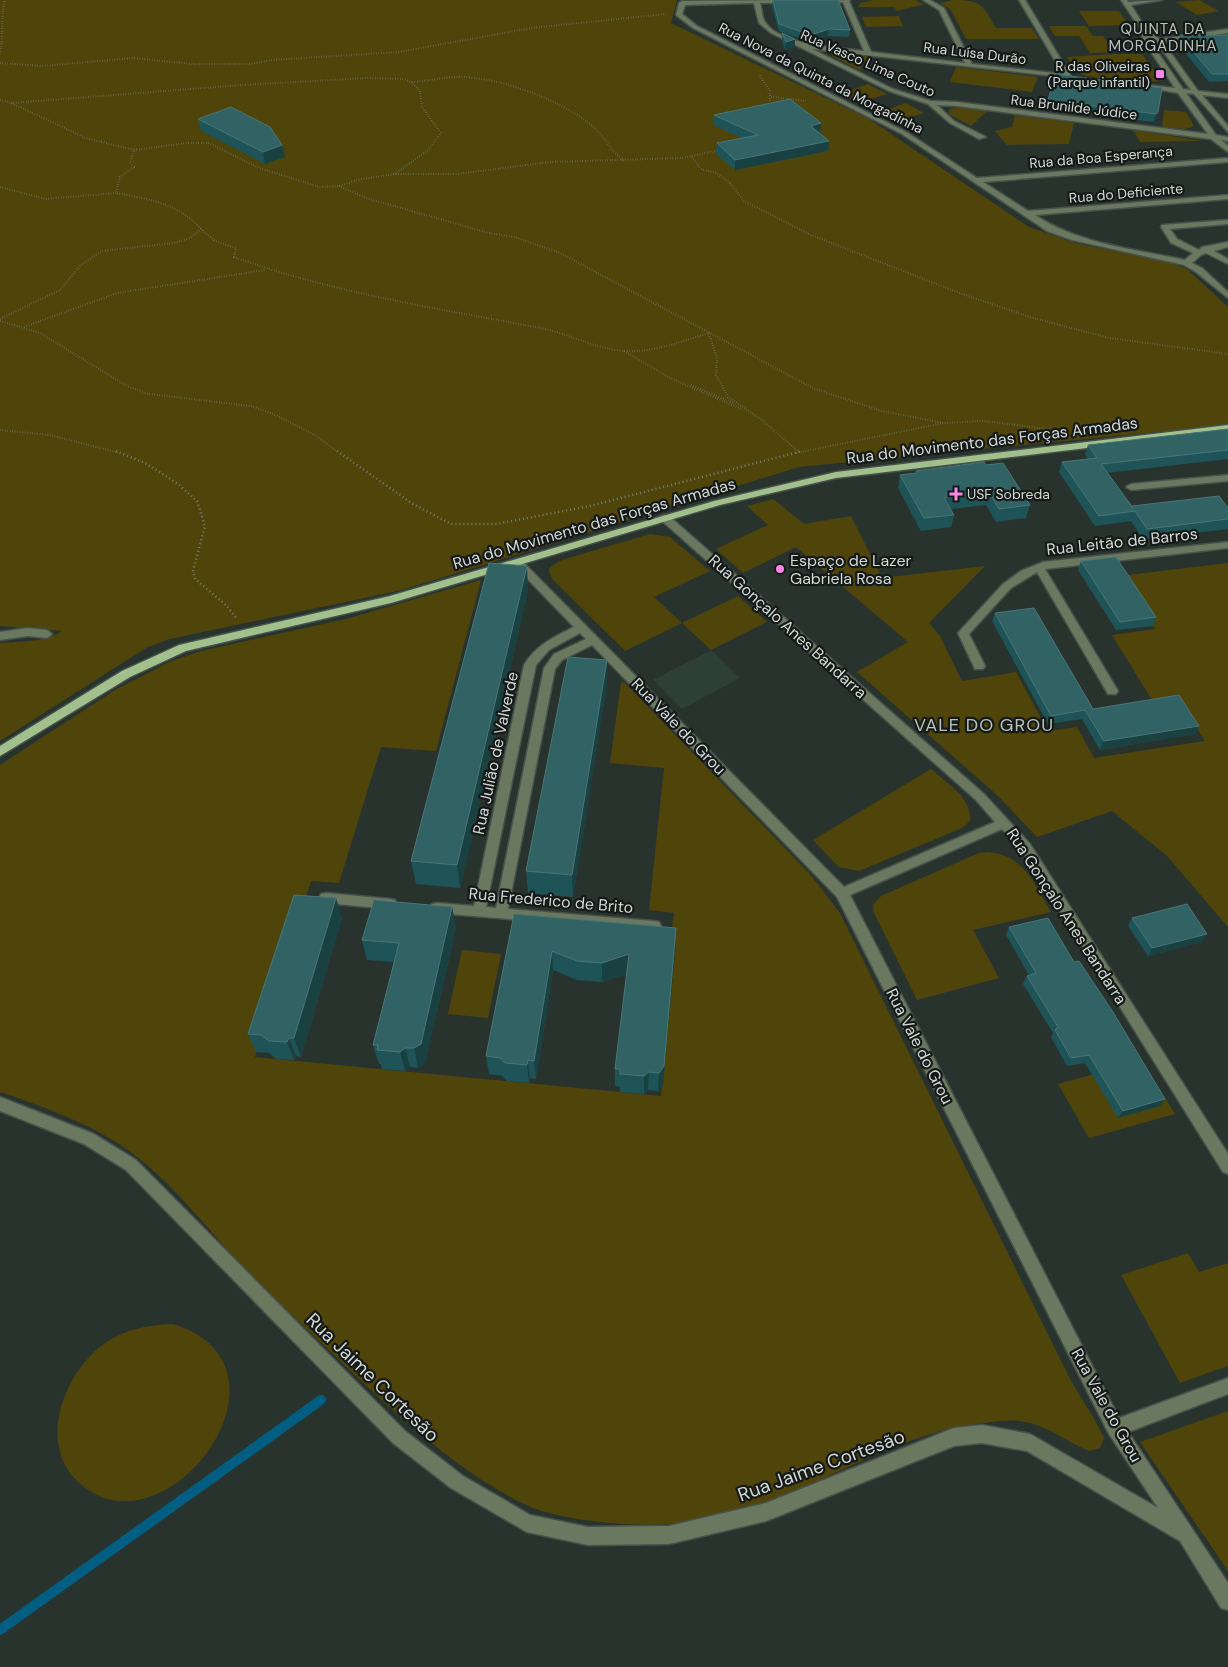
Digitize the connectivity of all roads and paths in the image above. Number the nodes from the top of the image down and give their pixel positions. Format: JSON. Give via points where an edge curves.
{"nodes":[{"id":1,"x":5,"y":0,"type":"edge"},
{"id":2,"x":846,"y":0,"type":"edge"},
{"id":3,"x":926,"y":0,"type":"edge"},
{"id":4,"x":1022,"y":0,"type":"edge"},
{"id":5,"x":1159,"y":0,"type":"edge"},
{"id":6,"x":796,"y":1,"type":"edge"},
{"id":7,"x":816,"y":1,"type":"edge"},
{"id":8,"x":756,"y":2,"type":"junction"},
{"id":9,"x":1126,"y":2,"type":"edge"},
{"id":10,"x":679,"y":12,"type":"junction"},
{"id":11,"x":1140,"y":24,"type":"junction"},
{"id":12,"x":1228,"y":31,"type":"edge"},
{"id":13,"x":1159,"y":42,"type":"junction"},
{"id":14,"x":1148,"y":43,"type":"junction"},
{"id":15,"x":797,"y":45,"type":"junction"},
{"id":16,"x":868,"y":53,"type":"junction"},
{"id":17,"x":0,"y":54,"type":"edge"},
{"id":18,"x":764,"y":61,"type":"junction"},
{"id":19,"x":0,"y":62,"type":"edge"},
{"id":20,"x":969,"y":64,"type":"junction"},
{"id":21,"x":1068,"y":77,"type":"junction"},
{"id":22,"x":1077,"y":78,"type":"edge"},
{"id":23,"x":411,"y":82,"type":"junction"},
{"id":24,"x":1142,"y":86,"type":"edge"},
{"id":25,"x":1180,"y":90,"type":"junction"},
{"id":26,"x":1196,"y":92,"type":"junction"},
{"id":27,"x":1228,"y":96,"type":"edge"},
{"id":28,"x":0,"y":100,"type":"edge"},
{"id":29,"x":11,"y":103,"type":"junction"},
{"id":30,"x":930,"y":103,"type":"junction"},
{"id":31,"x":769,"y":110,"type":"edge"},
{"id":32,"x":1228,"y":130,"type":"edge"},
{"id":33,"x":982,"y":137,"type":"dead end"},
{"id":34,"x":1214,"y":138,"type":"junction"},
{"id":35,"x":1228,"y":139,"type":"edge"},
{"id":36,"x":134,"y":150,"type":"junction"},
{"id":37,"x":721,"y":150,"type":"edge"},
{"id":38,"x":1228,"y":150,"type":"edge"},
{"id":39,"x":692,"y":157,"type":"junction"},
{"id":40,"x":624,"y":160,"type":"junction"},
{"id":41,"x":1228,"y":160,"type":"edge"},
{"id":42,"x":395,"y":174,"type":"junction"},
{"id":43,"x":976,"y":180,"type":"junction"},
{"id":44,"x":338,"y":186,"type":"junction"},
{"id":45,"x":0,"y":188,"type":"edge"},
{"id":46,"x":116,"y":193,"type":"junction"},
{"id":47,"x":1228,"y":197,"type":"edge"},
{"id":48,"x":1025,"y":214,"type":"junction"},
{"id":49,"x":1228,"y":222,"type":"edge"},
{"id":50,"x":201,"y":229,"type":"junction"},
{"id":51,"x":1228,"y":244,"type":"edge"},
{"id":52,"x":1202,"y":251,"type":"junction"},
{"id":53,"x":1228,"y":262,"type":"edge"},
{"id":54,"x":1188,"y":263,"type":"junction"},
{"id":55,"x":266,"y":270,"type":"junction"},
{"id":56,"x":1228,"y":296,"type":"edge"},
{"id":57,"x":0,"y":320,"type":"edge"},
{"id":58,"x":23,"y":327,"type":"junction"},
{"id":59,"x":710,"y":333,"type":"junction"},
{"id":60,"x":624,"y":351,"type":"junction"},
{"id":61,"x":1228,"y":354,"type":"edge"},
{"id":62,"x":738,"y":404,"type":"junction"},
{"id":63,"x":745,"y":410,"type":"junction"},
{"id":64,"x":943,"y":423,"type":"junction"},
{"id":65,"x":1228,"y":428,"type":"edge"},
{"id":66,"x":0,"y":430,"type":"edge"},
{"id":67,"x":1065,"y":431,"type":"dead end"},
{"id":68,"x":799,"y":452,"type":"junction"},
{"id":69,"x":1228,"y":478,"type":"edge"},
{"id":70,"x":1130,"y":487,"type":"dead end"},
{"id":71,"x":665,"y":518,"type":"junction"},
{"id":72,"x":1228,"y":545,"type":"edge"},
{"id":73,"x":517,"y":562,"type":"junction"},
{"id":74,"x":1039,"y":567,"type":"junction"},
{"id":75,"x":582,"y":627,"type":"junction"},
{"id":76,"x":244,"y":633,"type":"junction"},
{"id":77,"x":47,"y":634,"type":"dead end"},
{"id":78,"x":0,"y":636,"type":"edge"},
{"id":79,"x":594,"y":640,"type":"junction"},
{"id":80,"x":979,"y":666,"type":"dead end"},
{"id":81,"x":1112,"y":691,"type":"dead end"},
{"id":82,"x":0,"y":752,"type":"edge"},
{"id":83,"x":1005,"y":823,"type":"junction"},
{"id":84,"x":842,"y":893,"type":"junction"},
{"id":85,"x":326,"y":898,"type":"edge"},
{"id":86,"x":405,"y":905,"type":"edge"},
{"id":87,"x":424,"y":907,"type":"edge"},
{"id":88,"x":479,"y":912,"type":"junction"},
{"id":89,"x":501,"y":913,"type":"junction"},
{"id":90,"x":654,"y":926,"type":"edge"},
{"id":91,"x":0,"y":1104,"type":"edge"},
{"id":92,"x":1228,"y":1167,"type":"edge"},
{"id":93,"x":1228,"y":1386,"type":"edge"},
{"id":94,"x":1115,"y":1428,"type":"junction"},
{"id":95,"x":1185,"y":1534,"type":"junction"},
{"id":96,"x":1228,"y":1601,"type":"edge"}],
"edges":[{"from":1,"to":17,"type":"path","via":[[1,16],[4,34]]},
{"from":2,"to":7,"type":"street"},
{"from":2,"to":16,"type":"street"},
{"from":3,"to":20,"type":"street","via":[[942,9]]},
{"from":4,"to":21,"type":"street"},
{"from":5,"to":9,"type":"street"},
{"from":6,"to":8,"type":"street"},
{"from":8,"to":10,"type":"street","via":[[682,3]]},
{"from":8,"to":15,"type":"street","name":"Rua Vasco Lima Couto","via":[[764,25]]},
{"from":9,"to":11,"type":"street"},
{"from":10,"to":18,"type":"street","name":"Rua Nova da Quinta da Morgadinha","via":[[681,18],[695,27]]},
{"from":10,"to":19,"type":"path","via":[[531,28],[399,52],[250,64],[193,64],[133,58],[42,66]]},
{"from":11,"to":13,"type":"street"},
{"from":11,"to":14,"type":"street"},
{"from":12,"to":13,"type":"street"},
{"from":13,"to":14,"type":"street"},
{"from":13,"to":26,"type":"street"},
{"from":14,"to":25,"type":"street"},
{"from":15,"to":16,"type":"street","name":"Rua Luísa Durão"},
{"from":15,"to":30,"type":"street","name":"Rua Vasco Lima Couto","via":[[891,90]]},
{"from":16,"to":20,"type":"street","name":"Rua Luísa Durão"},
{"from":18,"to":31,"type":"path","via":[[758,72],[770,91]]},
{"from":18,"to":43,"type":"street","name":"Rua Nova da Quinta da Morgadinha","via":[[904,133]]},
{"from":20,"to":21,"type":"street","name":"Rua Luísa Durão"},
{"from":21,"to":22,"type":"street","name":"Rua Luísa Durão"},
{"from":23,"to":29,"type":"path","via":[[367,78],[296,84],[242,84]]},
{"from":23,"to":40,"type":"path","via":[[471,78],[535,96],[594,125],[614,155]]},
{"from":23,"to":42,"type":"path","via":[[420,91],[422,107],[441,132],[432,145]]},
{"from":24,"to":25,"type":"street"},
{"from":25,"to":26,"type":"street"},
{"from":25,"to":34,"type":"street"},
{"from":26,"to":27,"type":"street"},
{"from":26,"to":32,"type":"street"},
{"from":28,"to":29,"type":"path"},
{"from":29,"to":36,"type":"path","via":[[92,142]]},
{"from":30,"to":33,"type":"street","name":"Rua Vasco Lima Couto","via":[[953,122]]},
{"from":30,"to":34,"type":"street","name":"Rua Brunilde Júdice"},
{"from":34,"to":35,"type":"street","name":"Rua Brunilde Júdice"},
{"from":34,"to":38,"type":"street"},
{"from":36,"to":44,"type":"path","via":[[209,143],[259,168],[320,187]]},
{"from":36,"to":46,"type":"path","via":[[130,163],[134,167],[120,177]]},
{"from":37,"to":39,"type":"path"},
{"from":39,"to":40,"type":"path"},
{"from":39,"to":61,"type":"path","via":[[701,168],[729,182],[744,200],[811,235],[962,294],[1033,318],[1110,338]]},
{"from":40,"to":42,"type":"path","via":[[549,162],[458,174]]},
{"from":41,"to":43,"type":"street","name":"Rua da Boa Esperança"},
{"from":42,"to":44,"type":"path"},
{"from":43,"to":48,"type":"street","name":"Rua Nova da Quinta da Morgadinha"},
{"from":44,"to":59,"type":"path","via":[[366,198],[560,253]]},
{"from":45,"to":46,"type":"path","via":[[45,198]]},
{"from":46,"to":50,"type":"path","via":[[181,209]]},
{"from":47,"to":48,"type":"street","name":"Rua do Deficiente"},
{"from":48,"to":54,"type":"street","name":"Rua Nova da Quinta da Morgadinha","via":[[1068,236]]},
{"from":49,"to":52,"type":"street","via":[[1165,227],[1174,241]]},
{"from":50,"to":55,"type":"path","via":[[215,241],[236,248],[234,257]]},
{"from":50,"to":57,"type":"path","via":[[190,238],[174,243],[102,251],[81,266],[60,290]]},
{"from":51,"to":52,"type":"street"},
{"from":52,"to":53,"type":"street"},
{"from":52,"to":54,"type":"street"},
{"from":54,"to":56,"type":"street","name":"Rua Nova da Quinta da Morgadinha"},
{"from":55,"to":58,"type":"path","via":[[115,294]]},
{"from":55,"to":60,"type":"path","via":[[338,290],[543,328]]},
{"from":57,"to":58,"type":"path"},
{"from":58,"to":68,"type":"path","via":[[68,348],[127,386],[149,394],[251,406],[274,414],[315,435],[365,473],[451,524],[496,524],[590,506]]},
{"from":59,"to":60,"type":"path","via":[[653,348]]},
{"from":59,"to":62,"type":"path","via":[[716,375],[728,397]]},
{"from":59,"to":64,"type":"path","via":[[815,389],[882,411]]},
{"from":60,"to":62,"type":"path","via":[[650,368]]},
{"from":60,"to":63,"type":"path","via":[[670,378]]},
{"from":62,"to":63,"type":"path"},
{"from":63,"to":68,"type":"path","via":[[762,420]]},
{"from":64,"to":67,"type":"path","via":[[984,421]]},
{"from":64,"to":68,"type":"path"},
{"from":65,"to":71,"type":"main road","name":"Rua do Movimento das Forças Armadas","via":[[836,475],[773,488]]},
{"from":66,"to":76,"type":"path","via":[[50,435],[107,448],[147,464],[178,484],[197,501],[205,526],[193,571],[195,579],[226,605]]},
{"from":69,"to":70,"type":"street"},
{"from":71,"to":73,"type":"main road","name":"Rua do Movimento das Forças Armadas"},
{"from":71,"to":83,"type":"street","name":"Rua Gonçalo Anes Bandarra","via":[[980,797]]},
{"from":72,"to":74,"type":"street","name":"Rua Leitão de Barros"},
{"from":73,"to":75,"type":"street","name":"Rua Vale do Grou"},
{"from":73,"to":76,"type":"main road","name":"Rua do Movimento das Forças Armadas","via":[[364,607]]},
{"from":74,"to":80,"type":"street","name":"Rua Leitão de Barros","via":[[1025,572],[1007,586],[963,633]]},
{"from":74,"to":81,"type":"street"},
{"from":75,"to":79,"type":"street","name":"Rua Vale do Grou"},
{"from":75,"to":88,"type":"street","name":"Rua Julião de Valverde","via":[[545,647],[530,665]]},
{"from":76,"to":82,"type":"main road","name":"Rua do Movimento das Forças Armadas","via":[[183,648],[154,660]]},
{"from":77,"to":78,"type":"street","via":[[28,632]]},
{"from":79,"to":84,"type":"street","name":"Rua Vale do Grou"},
{"from":79,"to":89,"type":"street","via":[[558,658],[550,668]]},
{"from":83,"to":84,"type":"street"},
{"from":83,"to":92,"type":"street","name":"Rua Gonçalo Anes Bandarra","via":[[1026,847]]},
{"from":84,"to":94,"type":"street","name":"Rua Vale do Grou"},
{"from":85,"to":86,"type":"street"},
{"from":87,"to":88,"type":"street","name":"Rua Frederico de Brito"},
{"from":88,"to":89,"type":"street","name":"Rua Frederico de Brito"},
{"from":89,"to":90,"type":"street","name":"Rua Frederico de Brito"},
{"from":91,"to":95,"type":"street","name":"Rua Jaime Cortesão","via":[[89,1139],[131,1165],[399,1437],[457,1482],[527,1523],[588,1536],[669,1535],[766,1512],[954,1438],[982,1434],[1030,1443]]},
{"from":93,"to":94,"type":"street"},
{"from":94,"to":95,"type":"street","name":"Rua Vale do Grou"},
{"from":95,"to":96,"type":"street","name":"Rua Vale do Grou"}]}
